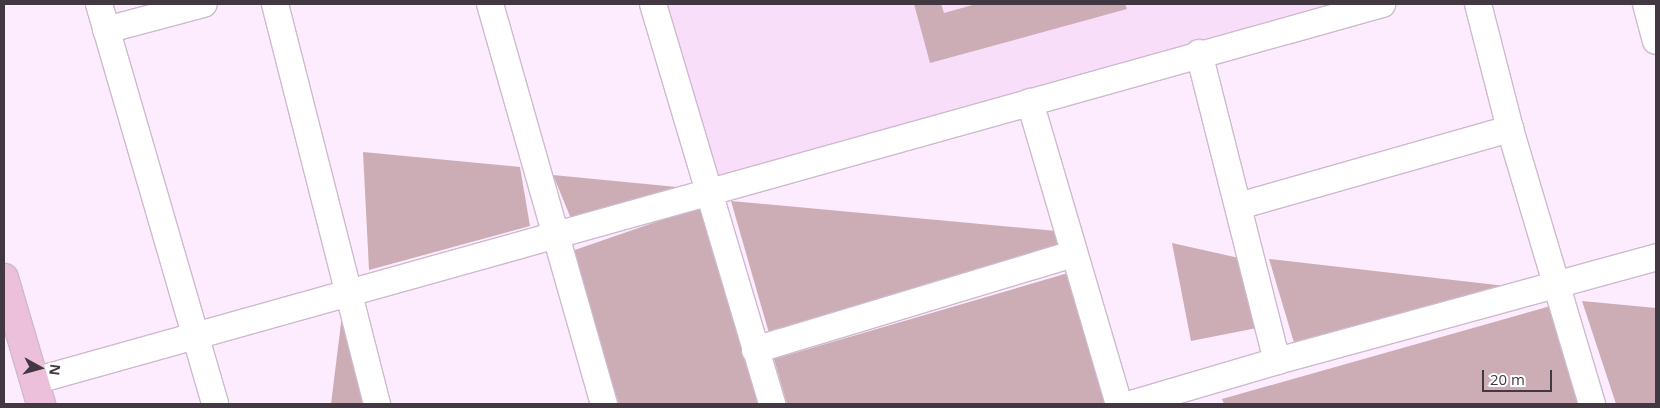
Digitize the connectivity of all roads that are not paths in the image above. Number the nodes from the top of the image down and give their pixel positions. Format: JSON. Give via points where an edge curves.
{"nodes":[{"id":1,"x":98,"y":4,"type":"edge"},
{"id":2,"x":204,"y":4,"type":"edge"},
{"id":3,"x":275,"y":4,"type":"edge"},
{"id":4,"x":490,"y":4,"type":"edge"},
{"id":5,"x":653,"y":4,"type":"edge"},
{"id":6,"x":1382,"y":4,"type":"edge"},
{"id":7,"x":1478,"y":4,"type":"edge"},
{"id":8,"x":1646,"y":4,"type":"edge"},
{"id":9,"x":106,"y":30,"type":"junction"},
{"id":10,"x":1656,"y":41,"type":"edge"},
{"id":11,"x":1199,"y":53,"type":"junction"},
{"id":12,"x":1030,"y":102,"type":"junction"},
{"id":13,"x":1510,"y":129,"type":"junction"},
{"id":14,"x":708,"y":192,"type":"junction"},
{"id":15,"x":1239,"y":206,"type":"junction"},
{"id":16,"x":558,"y":236,"type":"junction"},
{"id":17,"x":1073,"y":254,"type":"junction"},
{"id":18,"x":1656,"y":257,"type":"edge"},
{"id":19,"x":4,"y":278,"type":"edge"},
{"id":20,"x":1556,"y":287,"type":"junction"},
{"id":21,"x":349,"y":292,"type":"junction"},
{"id":22,"x":195,"y":336,"type":"junction"},
{"id":23,"x":755,"y":350,"type":"junction"},
{"id":24,"x":1276,"y":361,"type":"junction"},
{"id":25,"x":37,"y":392,"type":"edge"},
{"id":26,"x":1199,"y":395,"type":"edge"},
{"id":27,"x":214,"y":404,"type":"edge"},
{"id":28,"x":377,"y":404,"type":"edge"},
{"id":29,"x":604,"y":404,"type":"edge"},
{"id":30,"x":772,"y":404,"type":"edge"},
{"id":31,"x":1119,"y":404,"type":"edge"},
{"id":32,"x":1131,"y":404,"type":"edge"},
{"id":33,"x":1592,"y":404,"type":"edge"}],
"edges":[{"from":1,"to":9,"type":"street"},
{"from":2,"to":9,"type":"street"},
{"from":3,"to":21,"type":"street"},
{"from":4,"to":16,"type":"street"},
{"from":5,"to":14,"type":"street"},
{"from":6,"to":11,"type":"street"},
{"from":7,"to":13,"type":"street"},
{"from":8,"to":10,"type":"street"},
{"from":9,"to":22,"type":"street"},
{"from":11,"to":12,"type":"street"},
{"from":11,"to":15,"type":"street"},
{"from":12,"to":14,"type":"street"},
{"from":12,"to":17,"type":"street"},
{"from":13,"to":15,"type":"street"},
{"from":13,"to":20,"type":"street"},
{"from":14,"to":16,"type":"street"},
{"from":14,"to":23,"type":"street"},
{"from":15,"to":24,"type":"street"},
{"from":16,"to":21,"type":"street"},
{"from":16,"to":29,"type":"street"},
{"from":17,"to":23,"type":"street"},
{"from":17,"to":31,"type":"street"},
{"from":18,"to":20,"type":"street"},
{"from":19,"to":25,"type":"main road"},
{"from":20,"to":24,"type":"street"},
{"from":20,"to":33,"type":"street"},
{"from":21,"to":22,"type":"street"},
{"from":21,"to":28,"type":"street"},
{"from":22,"to":25,"type":"street"},
{"from":22,"to":27,"type":"street"},
{"from":23,"to":30,"type":"street"},
{"from":24,"to":26,"type":"street"},
{"from":26,"to":32,"type":"street"}]}
